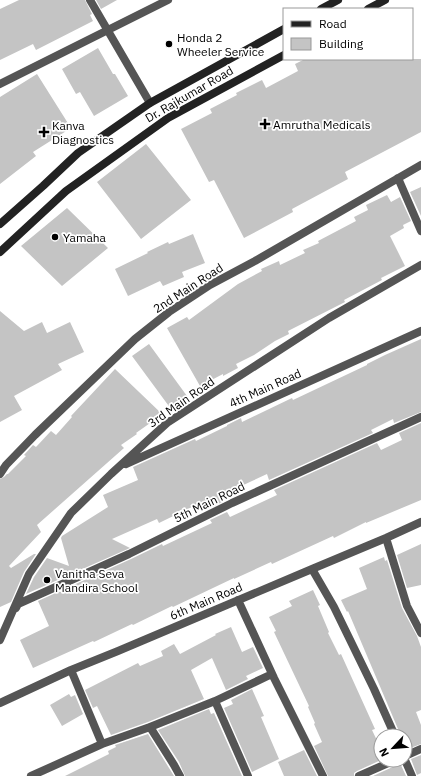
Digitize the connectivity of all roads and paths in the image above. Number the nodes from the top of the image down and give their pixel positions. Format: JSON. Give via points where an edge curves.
{"nodes":[{"id":1,"x":90,"y":0,"type":"edge"},
{"id":2,"x":168,"y":0,"type":"edge"},
{"id":3,"x":338,"y":0,"type":"edge"},
{"id":4,"x":385,"y":0,"type":"edge"},
{"id":5,"x":323,"y":8,"type":"edge"},
{"id":6,"x":370,"y":8,"type":"edge"},
{"id":7,"x":107,"y":30,"type":"junction"},
{"id":8,"x":283,"y":30,"type":"edge"},
{"id":9,"x":283,"y":56,"type":"edge"},
{"id":10,"x":0,"y":84,"type":"edge"},
{"id":11,"x":150,"y":103,"type":"junction"},
{"id":12,"x":421,"y":165,"type":"edge"},
{"id":13,"x":398,"y":178,"type":"junction"},
{"id":14,"x":0,"y":224,"type":"edge"},
{"id":15,"x":421,"y":231,"type":"edge"},
{"id":16,"x":0,"y":252,"type":"edge"},
{"id":17,"x":421,"y":265,"type":"edge"},
{"id":18,"x":421,"y":331,"type":"edge"},
{"id":19,"x":421,"y":417,"type":"edge"},
{"id":20,"x":119,"y":467,"type":"junction"},
{"id":21,"x":0,"y":474,"type":"edge"},
{"id":22,"x":421,"y":522,"type":"edge"},
{"id":23,"x":386,"y":538,"type":"junction"},
{"id":24,"x":312,"y":569,"type":"junction"},
{"id":25,"x":238,"y":600,"type":"junction"},
{"id":26,"x":12,"y":614,"type":"junction"},
{"id":27,"x":421,"y":633,"type":"edge"},
{"id":28,"x":0,"y":640,"type":"edge"},
{"id":29,"x":71,"y":670,"type":"junction"},
{"id":30,"x":272,"y":674,"type":"junction"},
{"id":31,"x":214,"y":701,"type":"junction"},
{"id":32,"x":0,"y":703,"type":"edge"},
{"id":33,"x":150,"y":727,"type":"junction"},
{"id":34,"x":391,"y":728,"type":"edge"},
{"id":35,"x":102,"y":744,"type":"junction"},
{"id":36,"x":377,"y":768,"type":"edge"},
{"id":37,"x":31,"y":776,"type":"edge"},
{"id":38,"x":180,"y":776,"type":"edge"},
{"id":39,"x":248,"y":776,"type":"edge"},
{"id":40,"x":322,"y":776,"type":"edge"},
{"id":41,"x":359,"y":776,"type":"edge"}],
"edges":[{"from":1,"to":7,"type":"street"},
{"from":2,"to":7,"type":"street"},
{"from":3,"to":5,"type":"main road"},
{"from":4,"to":6,"type":"main road"},
{"from":7,"to":10,"type":"street"},
{"from":7,"to":11,"type":"street"},
{"from":8,"to":11,"type":"main road","name":"Dr. Rajkumar Road"},
{"from":9,"to":16,"type":"main road","name":"Dr. Rajkumar Road","via":[[168,118],[66,191]]},
{"from":11,"to":14,"type":"main road","name":"Dr. Rajkumar Road","via":[[78,153]]},
{"from":12,"to":13,"type":"street","name":"2nd Main Road"},
{"from":13,"to":15,"type":"street"},
{"from":13,"to":21,"type":"street","name":"2nd Main Road","via":[[210,285],[169,312],[135,339],[35,435]]},
{"from":17,"to":20,"type":"street","name":"3rd Main Road","via":[[329,318],[167,423]]},
{"from":18,"to":20,"type":"street","name":"4th Main Road"},
{"from":19,"to":26,"type":"street","name":"5th Main Road","via":[[18,604]]},
{"from":20,"to":26,"type":"street","name":"3rd Main Road","via":[[71,513],[29,574]]},
{"from":22,"to":23,"type":"street","name":"6th Main Road"},
{"from":23,"to":24,"type":"street","name":"6th Main Road"},
{"from":23,"to":27,"type":"street","via":[[407,606]]},
{"from":24,"to":25,"type":"street","name":"6th Main Road"},
{"from":24,"to":34,"type":"street","via":[[334,606]]},
{"from":25,"to":29,"type":"street","name":"6th Main Road"},
{"from":25,"to":30,"type":"street"},
{"from":26,"to":28,"type":"street","name":"3rd Main Road"},
{"from":29,"to":32,"type":"street","name":"6th Main Road"},
{"from":29,"to":35,"type":"street"},
{"from":30,"to":31,"type":"street"},
{"from":30,"to":40,"type":"street"},
{"from":31,"to":33,"type":"street"},
{"from":31,"to":39,"type":"street"},
{"from":33,"to":35,"type":"street"},
{"from":33,"to":38,"type":"street"},
{"from":35,"to":37,"type":"street"},
{"from":36,"to":41,"type":"street"}]}
